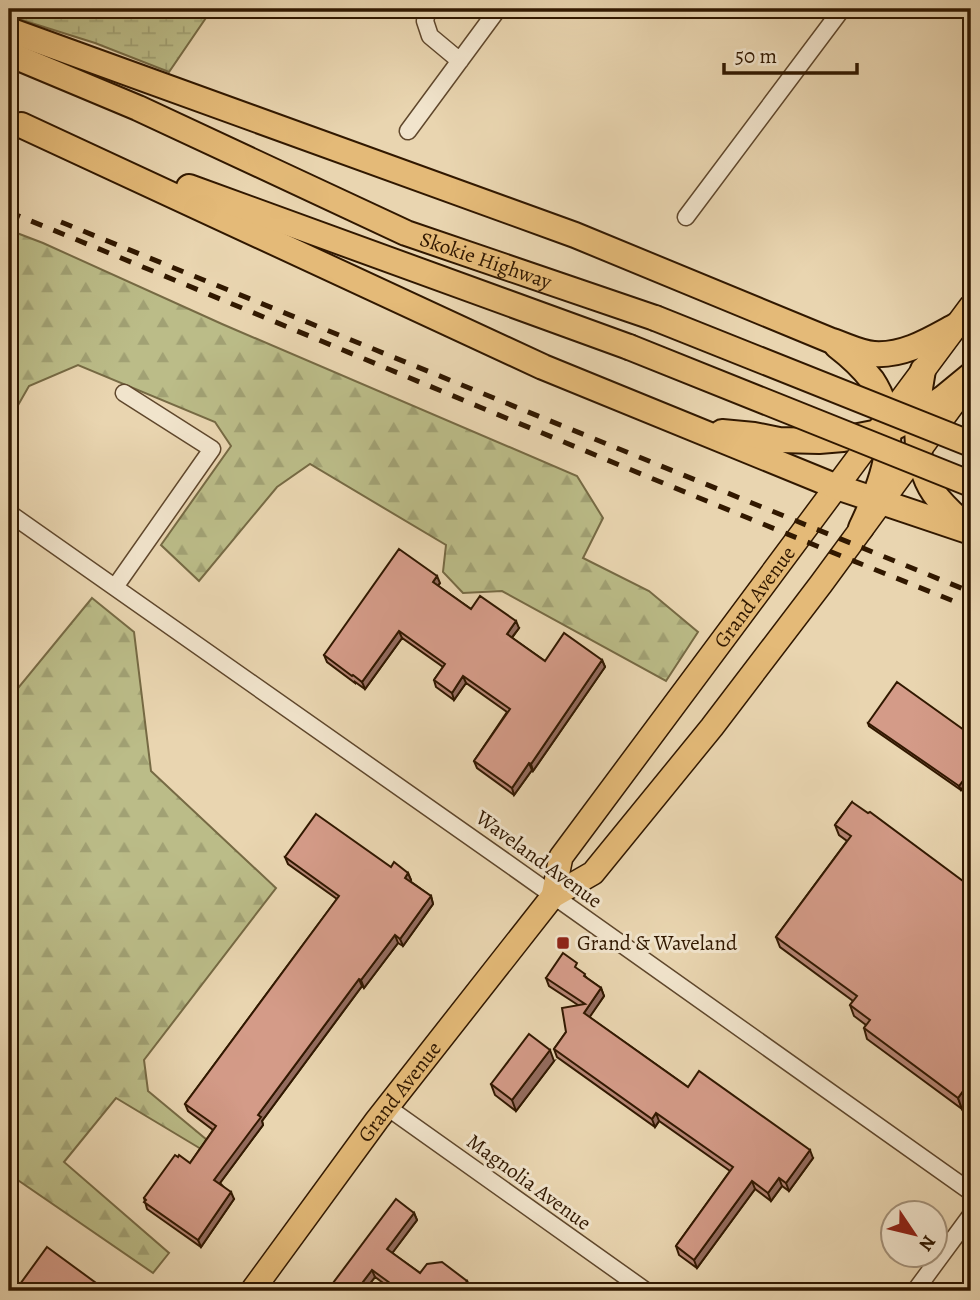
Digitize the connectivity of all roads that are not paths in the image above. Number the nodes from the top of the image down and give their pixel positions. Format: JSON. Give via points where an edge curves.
{"nodes":[{"id":1,"x":428,"y":9,"type":"edge"},
{"id":2,"x":498,"y":9,"type":"edge"},
{"id":3,"x":842,"y":9,"type":"edge"},
{"id":4,"x":9,"y":30,"type":"edge"},
{"id":5,"x":9,"y":54,"type":"edge"},
{"id":6,"x":460,"y":61,"type":"junction"},
{"id":7,"x":15,"y":122,"type":"edge"},
{"id":8,"x":408,"y":131,"type":"dead end"},
{"id":9,"x":686,"y":217,"type":"dead end"},
{"id":10,"x":964,"y":316,"type":"edge"},
{"id":11,"x":832,"y":341,"type":"junction"},
{"id":12,"x":923,"y":370,"type":"junction"},
{"id":13,"x":971,"y":377,"type":"edge"},
{"id":14,"x":124,"y":393,"type":"dead end"},
{"id":15,"x":918,"y":415,"type":"junction"},
{"id":16,"x":885,"y":427,"type":"junction"},
{"id":17,"x":700,"y":430,"type":"junction"},
{"id":18,"x":971,"y":435,"type":"edge"},
{"id":19,"x":971,"y":444,"type":"edge"},
{"id":20,"x":917,"y":454,"type":"junction"},
{"id":21,"x":885,"y":467,"type":"junction"},
{"id":22,"x":971,"y":484,"type":"edge"},
{"id":23,"x":836,"y":492,"type":"junction"},
{"id":24,"x":878,"y":501,"type":"junction"},
{"id":25,"x":9,"y":513,"type":"edge"},
{"id":26,"x":861,"y":528,"type":"joint"},
{"id":27,"x":971,"y":531,"type":"edge"},
{"id":28,"x":115,"y":587,"type":"junction"},
{"id":29,"x":553,"y":896,"type":"junction"},
{"id":30,"x":387,"y":1107,"type":"junction"},
{"id":31,"x":971,"y":1192,"type":"edge"},
{"id":32,"x":971,"y":1215,"type":"edge"},
{"id":33,"x":252,"y":1291,"type":"edge"},
{"id":34,"x":646,"y":1291,"type":"edge"},
{"id":35,"x":915,"y":1291,"type":"edge"}],
"edges":[{"from":1,"to":6,"type":"street","via":[[425,21],[430,36]]},
{"from":2,"to":6,"type":"street"},
{"from":3,"to":9,"type":"street"},
{"from":4,"to":11,"type":"highway","via":[[575,236]]},
{"from":5,"to":19,"type":"highway","name":"Skokie Highway","bridge":true,"via":[[138,108],[405,233],[655,318]]},
{"from":6,"to":8,"type":"street"},
{"from":7,"to":17,"type":"highway","via":[[543,367]]},
{"from":7,"to":22,"type":"highway","name":"Skokie Highway","bridge":true,"via":[[629,347]]},
{"from":10,"to":11,"type":"highway","via":[[918,346],[901,351],[873,354]]},
{"from":10,"to":12,"type":"main road","name":"Grand Avenue"},
{"from":11,"to":16,"type":"highway","via":[[872,381],[885,407]]},
{"from":12,"to":15,"type":"highway"},
{"from":12,"to":16,"type":"main road","name":"Grand Avenue"},
{"from":13,"to":15,"type":"highway"},
{"from":13,"to":20,"type":"main road"},
{"from":14,"to":28,"type":"street","via":[[212,449]]},
{"from":15,"to":16,"type":"highway"},
{"from":15,"to":20,"type":"highway"},
{"from":16,"to":17,"type":"highway","via":[[844,439],[800,442]]},
{"from":16,"to":21,"type":"highway"},
{"from":16,"to":23,"type":"main road","name":"Grand Avenue"},
{"from":17,"to":23,"type":"highway"},
{"from":18,"to":20,"type":"highway"},
{"from":20,"to":21,"type":"highway"},
{"from":20,"to":24,"type":"main road"},
{"from":20,"to":27,"type":"highway","via":[[933,492]]},
{"from":21,"to":23,"type":"highway"},
{"from":21,"to":24,"type":"highway"},
{"from":23,"to":24,"type":"highway"},
{"from":23,"to":29,"type":"main road","name":"Grand Avenue","via":[[561,857]]},
{"from":24,"to":26,"type":"highway"},
{"from":24,"to":27,"type":"highway"},
{"from":25,"to":28,"type":"street","name":"Waveland Avenue"},
{"from":26,"to":29,"type":"main road","name":"Grand Avenue","via":[[712,727],[593,873]]},
{"from":28,"to":29,"type":"street","name":"Waveland Avenue"},
{"from":29,"to":30,"type":"main road","name":"Grand Avenue"},
{"from":29,"to":31,"type":"street","name":"Waveland Avenue"},
{"from":30,"to":33,"type":"main road","name":"Grand Avenue"},
{"from":30,"to":34,"type":"street","name":"Magnolia Avenue"},
{"from":32,"to":35,"type":"street"}]}
